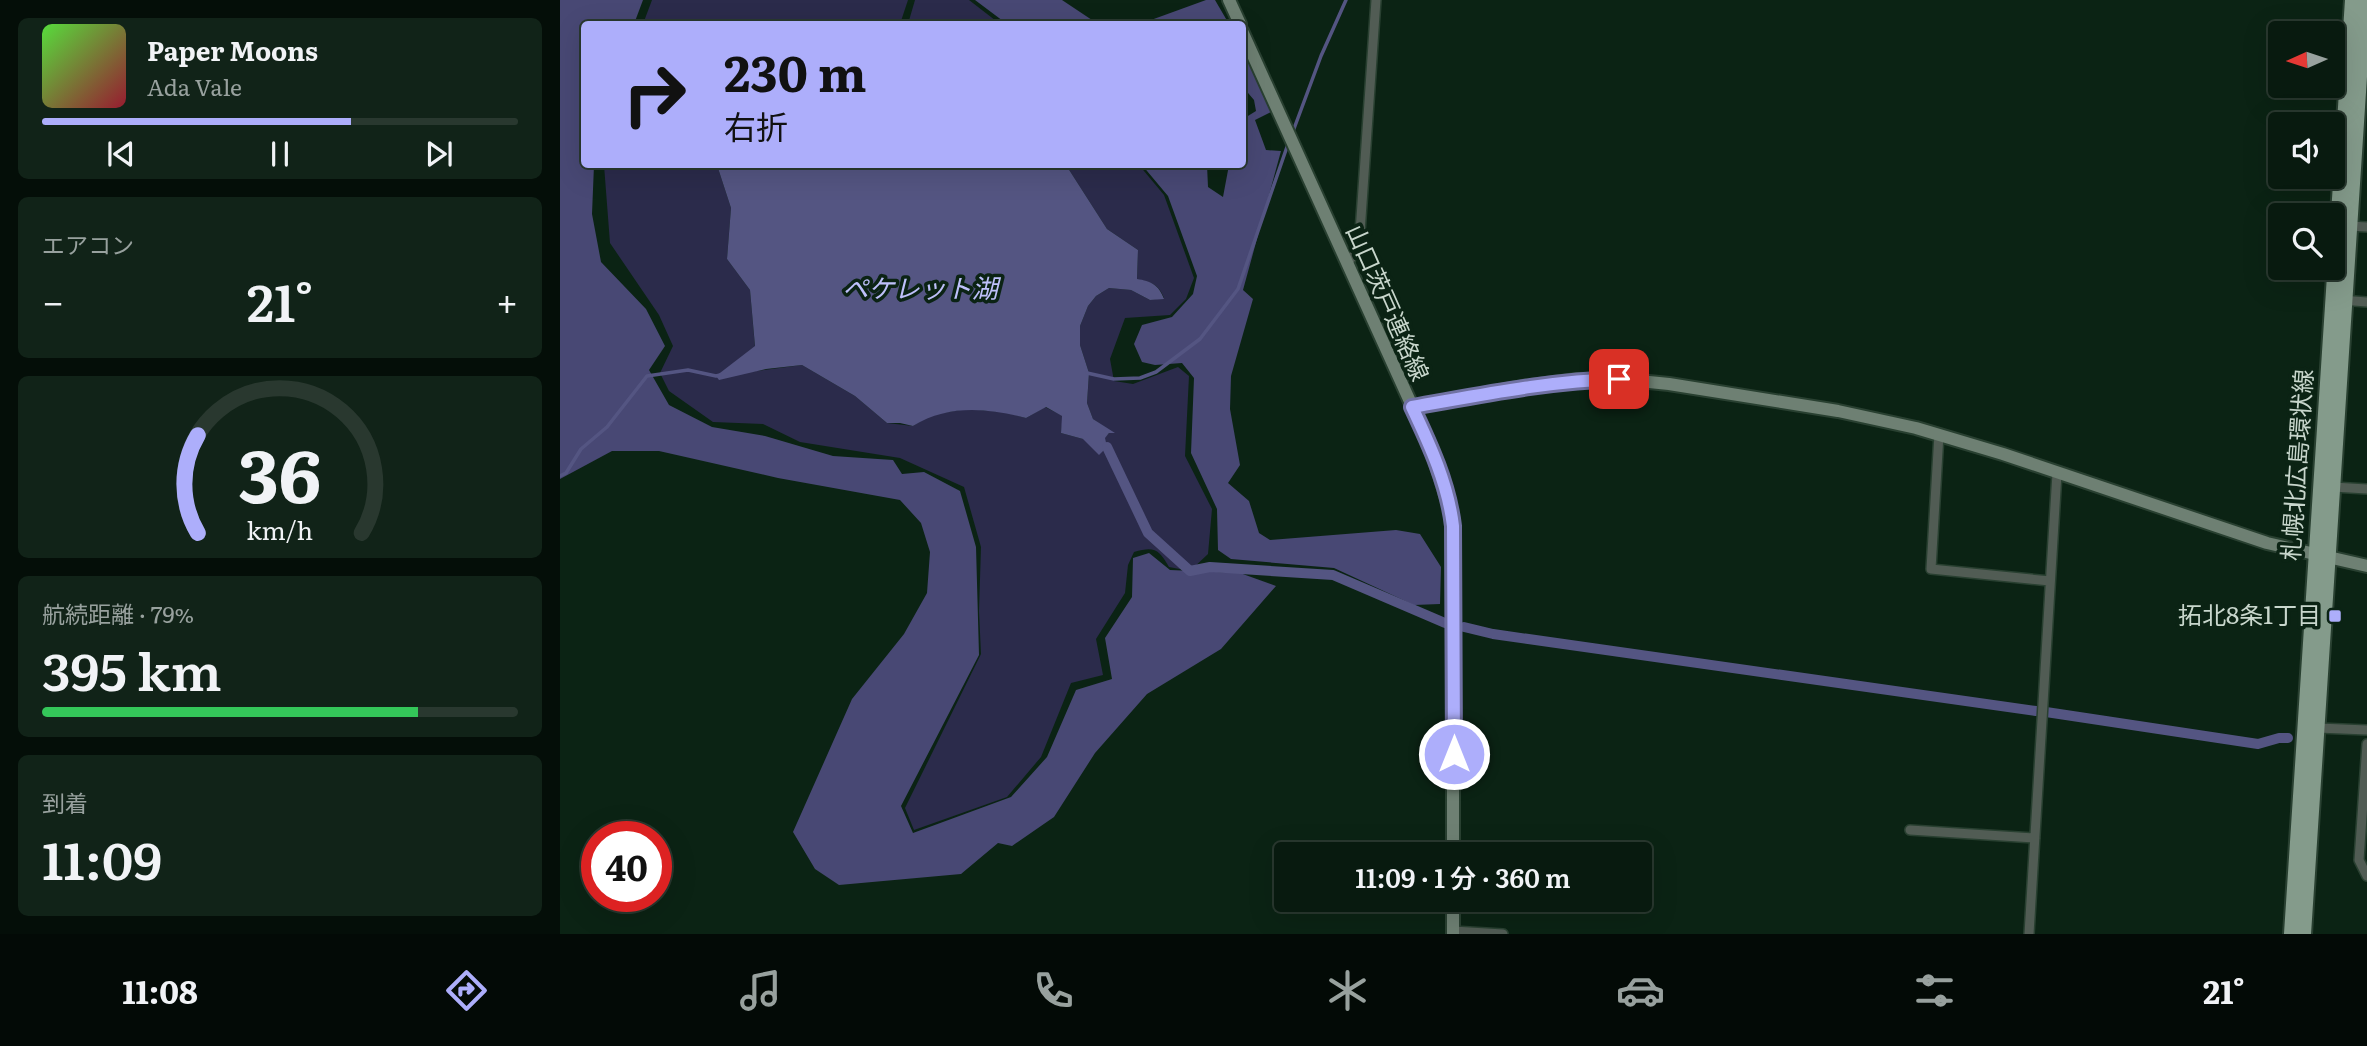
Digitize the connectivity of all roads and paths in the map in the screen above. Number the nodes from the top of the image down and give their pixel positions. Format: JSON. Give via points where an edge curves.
{"nodes":[{"id":1,"x":1229,"y":0,"type":"edge"},
{"id":2,"x":1376,"y":0,"type":"edge"},
{"id":3,"x":2352,"y":0,"type":"edge"},
{"id":4,"x":2365,"y":0,"type":"edge"},
{"id":5,"x":1239,"y":21,"type":"edge"},
{"id":6,"x":1246,"y":40,"type":"edge"},
{"id":7,"x":2364,"y":75,"type":"edge"},
{"id":8,"x":2350,"y":226,"type":"junction"},
{"id":9,"x":2367,"y":227,"type":"edge"},
{"id":10,"x":1347,"y":264,"type":"junction"},
{"id":11,"x":2339,"y":300,"type":"junction"},
{"id":12,"x":2367,"y":302,"type":"edge"},
{"id":13,"x":1412,"y":407,"type":"junction"},
{"id":14,"x":1939,"y":435,"type":"junction"},
{"id":15,"x":2057,"y":473,"type":"junction"},
{"id":16,"x":2333,"y":486,"type":"junction"},
{"id":17,"x":2367,"y":489,"type":"edge"},
{"id":18,"x":2322,"y":556,"type":"junction"},
{"id":19,"x":2367,"y":566,"type":"edge"},
{"id":20,"x":2050,"y":581,"type":"junction"},
{"id":21,"x":2318,"y":728,"type":"junction"},
{"id":22,"x":2367,"y":730,"type":"edge"},
{"id":23,"x":2367,"y":744,"type":"edge"},
{"id":24,"x":2365,"y":801,"type":"edge"},
{"id":25,"x":1910,"y":830,"type":"dead end"},
{"id":26,"x":2035,"y":838,"type":"junction"},
{"id":27,"x":1453,"y":842,"type":"edge"},
{"id":28,"x":2367,"y":876,"type":"edge"},
{"id":29,"x":1453,"y":912,"type":"edge"},
{"id":30,"x":1453,"y":932,"type":"edge"},
{"id":31,"x":1503,"y":934,"type":"edge"},
{"id":32,"x":2029,"y":934,"type":"edge"},
{"id":33,"x":2291,"y":934,"type":"edge"},
{"id":34,"x":2304,"y":934,"type":"edge"}],
"edges":[{"from":1,"to":5,"type":"street"},
{"from":2,"to":10,"type":"street","via":[[1359,247]]},
{"from":3,"to":11,"type":"main road","name":"札幌北広島環状線"},
{"from":4,"to":7,"type":"main road","name":"札幌北広島環状線"},
{"from":6,"to":10,"type":"street","name":"山口茨戸連絡線"},
{"from":7,"to":8,"type":"main road","name":"札幌北広島環状線"},
{"from":8,"to":9,"type":"street"},
{"from":8,"to":11,"type":"main road","name":"札幌北広島環状線"},
{"from":10,"to":13,"type":"street","name":"山口茨戸連絡線"},
{"from":11,"to":12,"type":"street"},
{"from":11,"to":16,"type":"main road","name":"札幌北広島環状線"},
{"from":11,"to":18,"type":"main road","name":"札幌北広島環状線"},
{"from":13,"to":14,"type":"street","via":[[1522,387],[1619,379],[1838,411]]},
{"from":13,"to":27,"type":"street","name":"山口茨戸連絡線","via":[[1432,450],[1453,526]]},
{"from":14,"to":15,"type":"street"},
{"from":14,"to":20,"type":"street","via":[[1931,569]]},
{"from":15,"to":18,"type":"street","via":[[2267,543]]},
{"from":15,"to":20,"type":"street"},
{"from":16,"to":17,"type":"street"},
{"from":16,"to":18,"type":"main road","name":"札幌北広島環状線"},
{"from":18,"to":19,"type":"street"},
{"from":18,"to":21,"type":"main road","name":"札幌北広島環状線"},
{"from":18,"to":33,"type":"main road","name":"札幌北広島環状線"},
{"from":20,"to":26,"type":"street"},
{"from":21,"to":22,"type":"street"},
{"from":21,"to":34,"type":"main road","name":"札幌北広島環状線"},
{"from":23,"to":24,"type":"street"},
{"from":24,"to":28,"type":"street","via":[[2359,860]]},
{"from":25,"to":26,"type":"street"},
{"from":26,"to":32,"type":"street"},
{"from":29,"to":30,"type":"street"},
{"from":30,"to":31,"type":"street"}]}
